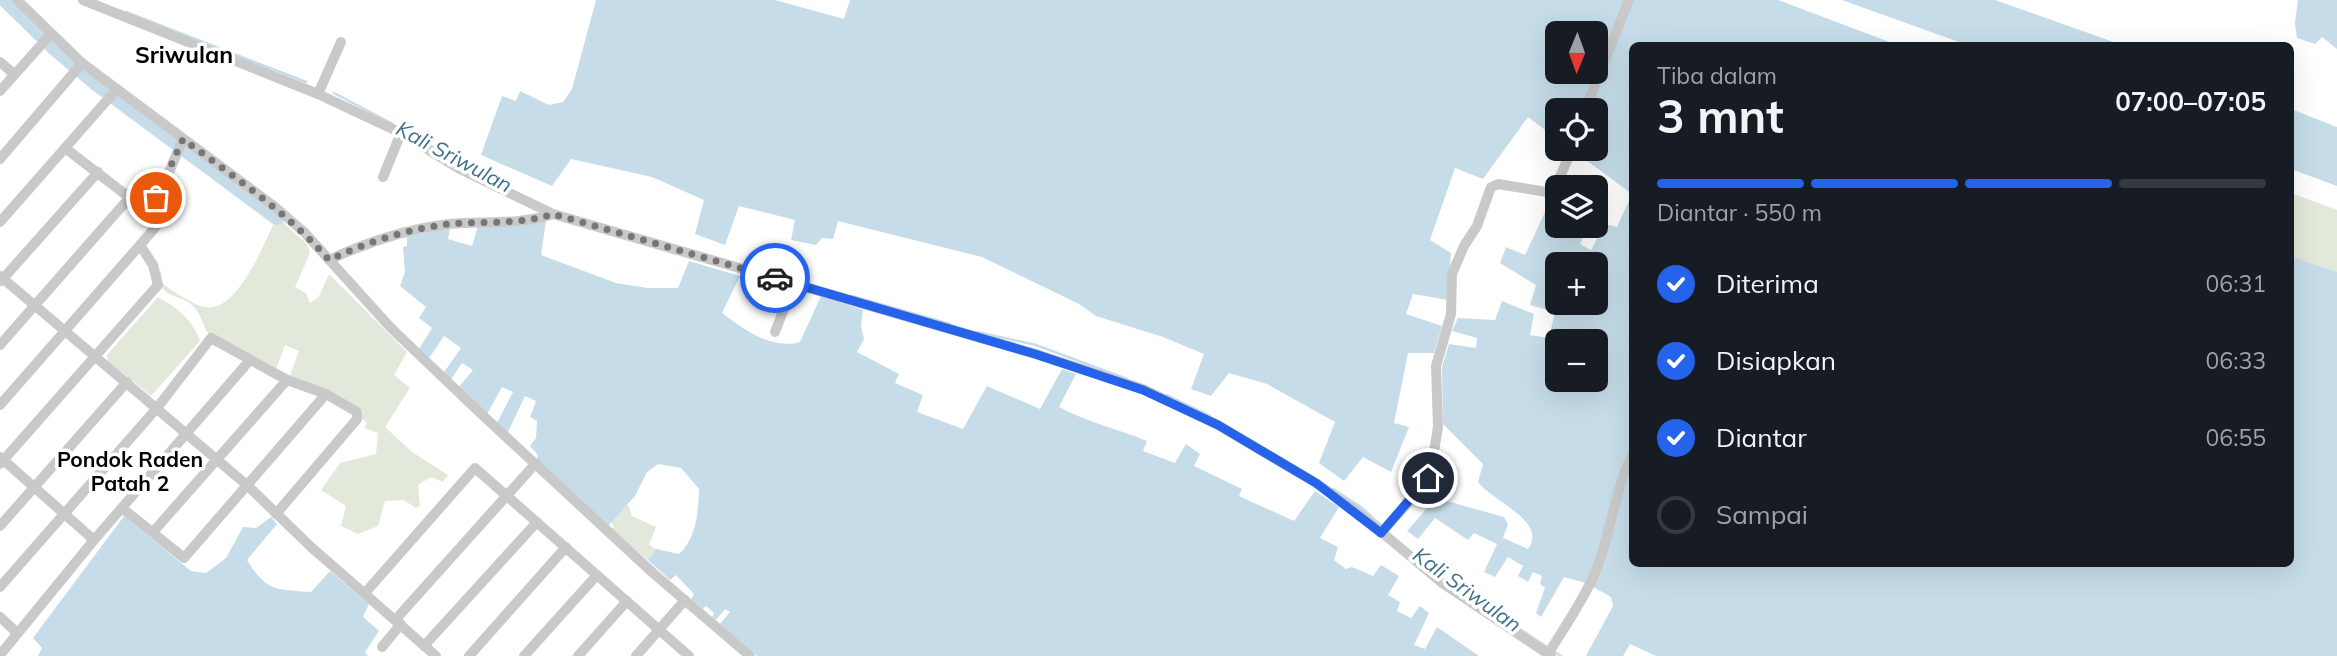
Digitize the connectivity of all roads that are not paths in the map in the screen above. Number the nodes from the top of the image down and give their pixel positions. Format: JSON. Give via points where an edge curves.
{"nodes":[{"id":1,"x":17,"y":0,"type":"edge"},
{"id":2,"x":83,"y":0,"type":"edge"},
{"id":3,"x":1629,"y":0,"type":"edge"},
{"id":4,"x":47,"y":38,"type":"junction"},
{"id":5,"x":341,"y":42,"type":"dead end"},
{"id":6,"x":0,"y":62,"type":"edge"},
{"id":7,"x":80,"y":67,"type":"junction"},
{"id":8,"x":14,"y":74,"type":"junction"},
{"id":9,"x":0,"y":91,"type":"edge"},
{"id":10,"x":113,"y":93,"type":"junction"},
{"id":11,"x":318,"y":94,"type":"junction"},
{"id":12,"x":1590,"y":98,"type":"edge"},
{"id":13,"x":401,"y":132,"type":"junction"},
{"id":14,"x":180,"y":144,"type":"junction"},
{"id":15,"x":65,"y":148,"type":"junction"},
{"id":16,"x":0,"y":159,"type":"edge"},
{"id":17,"x":98,"y":172,"type":"junction"},
{"id":18,"x":383,"y":177,"type":"dead end"},
{"id":19,"x":1545,"y":193,"type":"edge"},
{"id":20,"x":130,"y":197,"type":"junction"},
{"id":21,"x":148,"y":211,"type":"junction"},
{"id":22,"x":553,"y":214,"type":"junction"},
{"id":23,"x":0,"y":222,"type":"edge"},
{"id":24,"x":140,"y":246,"type":"junction"},
{"id":25,"x":329,"y":260,"type":"junction"},
{"id":26,"x":1,"y":279,"type":"edge"},
{"id":27,"x":794,"y":283,"type":"junction"},
{"id":28,"x":35,"y":305,"type":"junction"},
{"id":29,"x":64,"y":332,"type":"junction"},
{"id":30,"x":775,"y":332,"type":"dead end"},
{"id":31,"x":0,"y":345,"type":"edge"},
{"id":32,"x":95,"y":357,"type":"junction"},
{"id":33,"x":250,"y":360,"type":"junction"},
{"id":34,"x":287,"y":380,"type":"junction"},
{"id":35,"x":127,"y":382,"type":"junction"},
{"id":36,"x":326,"y":394,"type":"junction"},
{"id":37,"x":0,"y":405,"type":"edge"},
{"id":38,"x":157,"y":408,"type":"junction"},
{"id":39,"x":186,"y":433,"type":"junction"},
{"id":40,"x":1,"y":460,"type":"edge"},
{"id":41,"x":216,"y":460,"type":"junction"},
{"id":42,"x":536,"y":463,"type":"junction"},
{"id":43,"x":1629,"y":463,"type":"edge"},
{"id":44,"x":35,"y":485,"type":"junction"},
{"id":45,"x":248,"y":486,"type":"junction"},
{"id":46,"x":506,"y":495,"type":"junction"},
{"id":47,"x":122,"y":508,"type":"junction"},
{"id":48,"x":66,"y":513,"type":"junction"},
{"id":49,"x":276,"y":514,"type":"junction"},
{"id":50,"x":537,"y":522,"type":"junction"},
{"id":51,"x":0,"y":526,"type":"edge"},
{"id":52,"x":153,"y":532,"type":"junction"},
{"id":53,"x":1381,"y":533,"type":"junction"},
{"id":54,"x":94,"y":540,"type":"junction"},
{"id":55,"x":566,"y":547,"type":"junction"},
{"id":56,"x":597,"y":575,"type":"junction"},
{"id":57,"x":0,"y":587,"type":"edge"},
{"id":58,"x":365,"y":593,"type":"junction"},
{"id":59,"x":685,"y":600,"type":"junction"},
{"id":60,"x":627,"y":601,"type":"junction"},
{"id":61,"x":0,"y":617,"type":"edge"},
{"id":62,"x":398,"y":621,"type":"junction"},
{"id":63,"x":659,"y":630,"type":"junction"},
{"id":64,"x":16,"y":632,"type":"junction"},
{"id":65,"x":382,"y":647,"type":"dead end"},
{"id":66,"x":430,"y":652,"type":"edge"},
{"id":67,"x":0,"y":655,"type":"edge"},
{"id":68,"x":1550,"y":655,"type":"edge"},
{"id":69,"x":469,"y":656,"type":"edge"},
{"id":70,"x":524,"y":656,"type":"edge"},
{"id":71,"x":578,"y":656,"type":"edge"},
{"id":72,"x":636,"y":656,"type":"edge"},
{"id":73,"x":689,"y":656,"type":"edge"},
{"id":74,"x":751,"y":656,"type":"edge"}],
"edges":[{"from":1,"to":4,"type":"street"},
{"from":2,"to":11,"type":"street"},
{"from":3,"to":12,"type":"street"},
{"from":4,"to":7,"type":"street"},
{"from":4,"to":8,"type":"street"},
{"from":5,"to":11,"type":"street"},
{"from":6,"to":8,"type":"street"},
{"from":7,"to":10,"type":"street"},
{"from":7,"to":16,"type":"street"},
{"from":8,"to":9,"type":"street"},
{"from":10,"to":14,"type":"street"},
{"from":10,"to":15,"type":"street"},
{"from":11,"to":13,"type":"street"},
{"from":13,"to":18,"type":"street"},
{"from":13,"to":22,"type":"street","via":[[458,168]]},
{"from":14,"to":21,"type":"street"},
{"from":14,"to":25,"type":"street","via":[[275,207]]},
{"from":15,"to":17,"type":"street"},
{"from":15,"to":23,"type":"street"},
{"from":17,"to":20,"type":"street"},
{"from":17,"to":26,"type":"street"},
{"from":19,"to":53,"type":"street","via":[[1498,184],[1491,187],[1452,274],[1451,314],[1437,366],[1437,440],[1428,478]]},
{"from":20,"to":21,"type":"street"},
{"from":20,"to":28,"type":"street"},
{"from":21,"to":24,"type":"street","via":[[158,224]]},
{"from":22,"to":25,"type":"street","via":[[416,230]]},
{"from":22,"to":27,"type":"street"},
{"from":24,"to":29,"type":"street"},
{"from":24,"to":32,"type":"street","via":[[153,265],[158,285]]},
{"from":25,"to":42,"type":"street","via":[[391,328]]},
{"from":26,"to":28,"type":"street"},
{"from":27,"to":30,"type":"street"},
{"from":27,"to":53,"type":"street","via":[[1143,390],[1218,425],[1316,483]]},
{"from":28,"to":29,"type":"street"},
{"from":28,"to":31,"type":"street"},
{"from":29,"to":32,"type":"street"},
{"from":29,"to":37,"type":"street"},
{"from":32,"to":35,"type":"street"},
{"from":32,"to":40,"type":"street"},
{"from":33,"to":34,"type":"street"},
{"from":33,"to":38,"type":"street","via":[[211,338]]},
{"from":33,"to":39,"type":"street"},
{"from":34,"to":36,"type":"street"},
{"from":34,"to":41,"type":"street"},
{"from":35,"to":38,"type":"street"},
{"from":35,"to":44,"type":"street"},
{"from":36,"to":45,"type":"street"},
{"from":36,"to":49,"type":"street","via":[[355,409],[358,419]]},
{"from":38,"to":39,"type":"street"},
{"from":38,"to":48,"type":"street"},
{"from":39,"to":41,"type":"street"},
{"from":39,"to":47,"type":"street"},
{"from":40,"to":44,"type":"street"},
{"from":41,"to":45,"type":"street"},
{"from":41,"to":52,"type":"street"},
{"from":42,"to":46,"type":"street"},
{"from":42,"to":59,"type":"street"},
{"from":43,"to":68,"type":"street","via":[[1594,576]]},
{"from":44,"to":48,"type":"street"},
{"from":44,"to":51,"type":"street"},
{"from":45,"to":49,"type":"street"},
{"from":45,"to":52,"type":"street","via":[[184,558]]},
{"from":46,"to":50,"type":"street"},
{"from":46,"to":58,"type":"street","via":[[475,468]]},
{"from":46,"to":62,"type":"street"},
{"from":47,"to":52,"type":"street"},
{"from":47,"to":54,"type":"street"},
{"from":48,"to":54,"type":"street"},
{"from":48,"to":57,"type":"street"},
{"from":49,"to":58,"type":"street"},
{"from":50,"to":55,"type":"street"},
{"from":50,"to":66,"type":"street"},
{"from":53,"to":68,"type":"street","via":[[1441,582]]},
{"from":54,"to":64,"type":"street"},
{"from":55,"to":56,"type":"street"},
{"from":55,"to":69,"type":"street"},
{"from":56,"to":60,"type":"street"},
{"from":56,"to":70,"type":"street"},
{"from":58,"to":62,"type":"street"},
{"from":59,"to":63,"type":"street"},
{"from":59,"to":74,"type":"street"},
{"from":60,"to":63,"type":"street"},
{"from":60,"to":71,"type":"street"},
{"from":61,"to":64,"type":"street"},
{"from":62,"to":65,"type":"street"},
{"from":62,"to":66,"type":"street"},
{"from":63,"to":72,"type":"street"},
{"from":63,"to":73,"type":"street"},
{"from":64,"to":67,"type":"street"}]}
